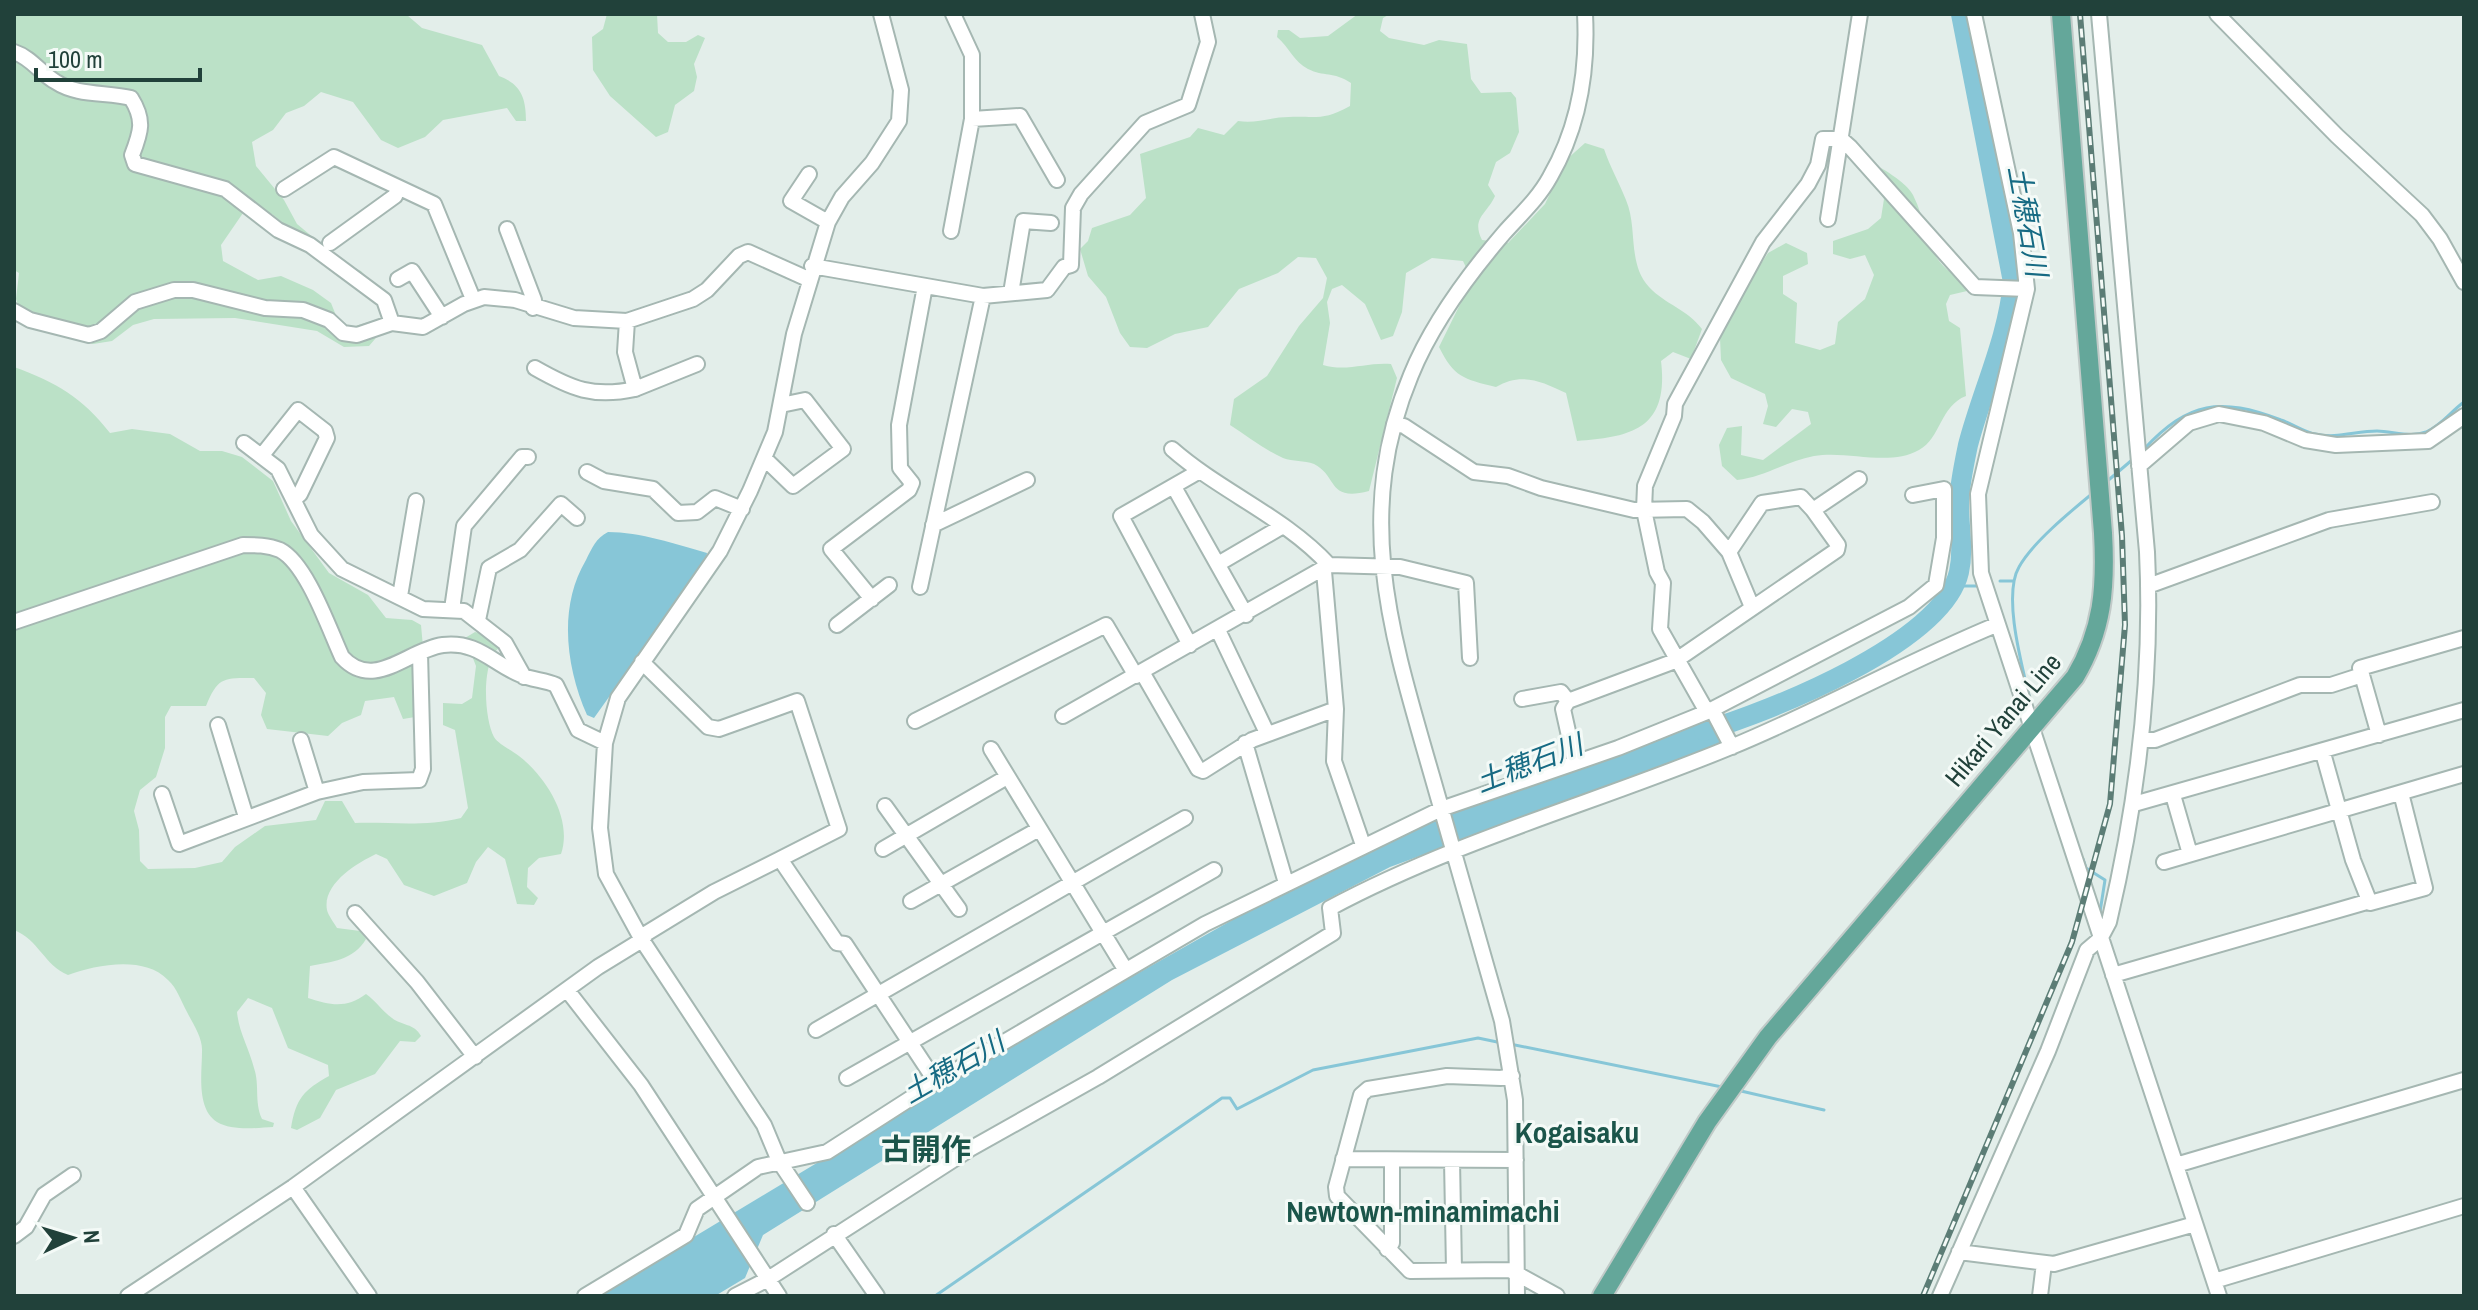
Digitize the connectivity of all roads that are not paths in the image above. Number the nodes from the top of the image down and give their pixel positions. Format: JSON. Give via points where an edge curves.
{"nodes":[{"id":1,"x":881,"y":14,"type":"edge"},
{"id":2,"x":953,"y":14,"type":"edge"},
{"id":3,"x":1202,"y":14,"type":"edge"},
{"id":4,"x":1585,"y":14,"type":"edge"},
{"id":5,"x":1860,"y":14,"type":"edge"},
{"id":6,"x":1974,"y":14,"type":"edge"},
{"id":7,"x":2061,"y":14,"type":"edge"},
{"id":8,"x":2099,"y":14,"type":"edge"},
{"id":9,"x":2217,"y":14,"type":"edge"},
{"id":10,"x":14,"y":52,"type":"edge"},
{"id":11,"x":972,"y":119,"type":"junction"},
{"id":12,"x":1841,"y":139,"type":"junction"},
{"id":13,"x":809,"y":174,"type":"dead end"},
{"id":14,"x":1057,"y":180,"type":"dead end"},
{"id":15,"x":398,"y":188,"type":"junction"},
{"id":16,"x":284,"y":189,"type":"dead end"},
{"id":17,"x":1828,"y":219,"type":"dead end"},
{"id":18,"x":828,"y":222,"type":"junction"},
{"id":19,"x":1051,"y":223,"type":"dead end"},
{"id":20,"x":507,"y":229,"type":"dead end"},
{"id":21,"x":951,"y":231,"type":"dead end"},
{"id":22,"x":330,"y":243,"type":"dead end"},
{"id":23,"x":810,"y":273,"type":"junction"},
{"id":24,"x":398,"y":279,"type":"dead end"},
{"id":25,"x":2464,"y":282,"type":"edge"},
{"id":26,"x":925,"y":286,"type":"junction"},
{"id":27,"x":2027,"y":289,"type":"junction"},
{"id":28,"x":1011,"y":293,"type":"junction"},
{"id":29,"x":983,"y":296,"type":"junction"},
{"id":30,"x":473,"y":299,"type":"junction"},
{"id":31,"x":533,"y":308,"type":"junction"},
{"id":32,"x":14,"y":311,"type":"edge"},
{"id":33,"x":442,"y":317,"type":"junction"},
{"id":34,"x":627,"y":321,"type":"junction"},
{"id":35,"x":392,"y":323,"type":"junction"},
{"id":36,"x":697,"y":364,"type":"dead end"},
{"id":37,"x":535,"y":368,"type":"dead end"},
{"id":38,"x":635,"y":389,"type":"junction"},
{"id":39,"x":781,"y":405,"type":"junction"},
{"id":40,"x":2464,"y":416,"type":"edge"},
{"id":41,"x":1394,"y":424,"type":"junction"},
{"id":42,"x":244,"y":443,"type":"dead end"},
{"id":43,"x":1172,"y":449,"type":"dead end"},
{"id":44,"x":263,"y":454,"type":"junction"},
{"id":45,"x":528,"y":457,"type":"dead end"},
{"id":46,"x":764,"y":458,"type":"junction"},
{"id":47,"x":2138,"y":458,"type":"junction"},
{"id":48,"x":587,"y":472,"type":"dead end"},
{"id":49,"x":1198,"y":472,"type":"junction"},
{"id":50,"x":1859,"y":479,"type":"dead end"},
{"id":51,"x":1027,"y":480,"type":"dead end"},
{"id":52,"x":1174,"y":487,"type":"junction"},
{"id":53,"x":1913,"y":495,"type":"dead end"},
{"id":54,"x":294,"y":499,"type":"junction"},
{"id":55,"x":416,"y":501,"type":"dead end"},
{"id":56,"x":2432,"y":502,"type":"dead end"},
{"id":57,"x":742,"y":509,"type":"junction"},
{"id":58,"x":1644,"y":510,"type":"junction"},
{"id":59,"x":1813,"y":510,"type":"junction"},
{"id":60,"x":577,"y":518,"type":"dead end"},
{"id":61,"x":933,"y":525,"type":"junction"},
{"id":62,"x":1283,"y":526,"type":"junction"},
{"id":63,"x":1729,"y":552,"type":"junction"},
{"id":64,"x":1218,"y":564,"type":"junction"},
{"id":65,"x":1381,"y":565,"type":"junction"},
{"id":66,"x":1326,"y":568,"type":"junction"},
{"id":67,"x":889,"y":585,"type":"dead end"},
{"id":68,"x":2148,"y":586,"type":"junction"},
{"id":69,"x":920,"y":587,"type":"dead end"},
{"id":70,"x":400,"y":596,"type":"junction"},
{"id":71,"x":872,"y":599,"type":"junction"},
{"id":72,"x":1752,"y":607,"type":"junction"},
{"id":73,"x":452,"y":609,"type":"junction"},
{"id":74,"x":1246,"y":615,"type":"junction"},
{"id":75,"x":478,"y":620,"type":"junction"},
{"id":76,"x":14,"y":622,"type":"edge"},
{"id":77,"x":837,"y":625,"type":"dead end"},
{"id":78,"x":1996,"y":625,"type":"junction"},
{"id":79,"x":1218,"y":630,"type":"junction"},
{"id":80,"x":2464,"y":638,"type":"edge"},
{"id":81,"x":1190,"y":645,"type":"junction"},
{"id":82,"x":420,"y":653,"type":"junction"},
{"id":83,"x":1470,"y":658,"type":"dead end"},
{"id":84,"x":1675,"y":661,"type":"junction"},
{"id":85,"x":642,"y":662,"type":"junction"},
{"id":86,"x":1139,"y":674,"type":"junction"},
{"id":87,"x":2362,"y":675,"type":"junction"},
{"id":88,"x":524,"y":677,"type":"junction"},
{"id":89,"x":1522,"y":699,"type":"dead end"},
{"id":90,"x":1568,"y":701,"type":"junction"},
{"id":91,"x":1336,"y":709,"type":"junction"},
{"id":92,"x":2464,"y":710,"type":"edge"},
{"id":93,"x":1711,"y":712,"type":"junction"},
{"id":94,"x":1063,"y":716,"type":"dead end"},
{"id":95,"x":915,"y":721,"type":"dead end"},
{"id":96,"x":2036,"y":722,"type":"junction"},
{"id":97,"x":218,"y":725,"type":"dead end"},
{"id":98,"x":1267,"y":733,"type":"junction"},
{"id":99,"x":2379,"y":735,"type":"junction"},
{"id":100,"x":301,"y":740,"type":"dead end"},
{"id":101,"x":2143,"y":740,"type":"junction"},
{"id":102,"x":605,"y":743,"type":"junction"},
{"id":103,"x":1245,"y":743,"type":"junction"},
{"id":104,"x":1731,"y":745,"type":"junction"},
{"id":105,"x":991,"y":749,"type":"dead end"},
{"id":106,"x":2323,"y":753,"type":"junction"},
{"id":107,"x":1575,"y":763,"type":"junction"},
{"id":108,"x":2464,"y":774,"type":"edge"},
{"id":109,"x":1007,"y":777,"type":"junction"},
{"id":110,"x":317,"y":792,"type":"junction"},
{"id":111,"x":2401,"y":793,"type":"junction"},
{"id":112,"x":162,"y":794,"type":"dead end"},
{"id":113,"x":2173,"y":795,"type":"junction"},
{"id":114,"x":2134,"y":804,"type":"junction"},
{"id":115,"x":885,"y":806,"type":"dead end"},
{"id":116,"x":1442,"y":811,"type":"junction"},
{"id":117,"x":2338,"y":812,"type":"junction"},
{"id":118,"x":246,"y":817,"type":"junction"},
{"id":119,"x":1185,"y":818,"type":"dead end"},
{"id":120,"x":1039,"y":829,"type":"junction"},
{"id":121,"x":906,"y":835,"type":"junction"},
{"id":122,"x":1363,"y":845,"type":"junction"},
{"id":123,"x":883,"y":849,"type":"dead end"},
{"id":124,"x":1453,"y":850,"type":"junction"},
{"id":125,"x":2190,"y":854,"type":"junction"},
{"id":126,"x":780,"y":859,"type":"junction"},
{"id":127,"x":2164,"y":862,"type":"dead end"},
{"id":128,"x":1214,"y":870,"type":"dead end"},
{"id":129,"x":1286,"y":883,"type":"junction"},
{"id":130,"x":941,"y":884,"type":"junction"},
{"id":131,"x":1072,"y":884,"type":"junction"},
{"id":132,"x":911,"y":901,"type":"dead end"},
{"id":133,"x":2370,"y":901,"type":"junction"},
{"id":134,"x":959,"y":909,"type":"dead end"},
{"id":135,"x":355,"y":913,"type":"dead end"},
{"id":136,"x":1103,"y":934,"type":"junction"},
{"id":137,"x":2100,"y":939,"type":"junction"},
{"id":138,"x":642,"y":940,"type":"junction"},
{"id":139,"x":1125,"y":969,"type":"junction"},
{"id":140,"x":2113,"y":975,"type":"junction"},
{"id":141,"x":567,"y":990,"type":"junction"},
{"id":142,"x":878,"y":993,"type":"junction"},
{"id":143,"x":816,"y":1030,"type":"dead end"},
{"id":144,"x":910,"y":1042,"type":"junction"},
{"id":145,"x":475,"y":1057,"type":"junction"},
{"id":146,"x":1512,"y":1076,"type":"junction"},
{"id":147,"x":847,"y":1078,"type":"dead end"},
{"id":148,"x":2464,"y":1080,"type":"edge"},
{"id":149,"x":936,"y":1082,"type":"junction"},
{"id":150,"x":1343,"y":1159,"type":"junction"},
{"id":151,"x":1452,"y":1160,"type":"junction"},
{"id":152,"x":1516,"y":1160,"type":"junction"},
{"id":153,"x":779,"y":1161,"type":"junction"},
{"id":154,"x":1392,"y":1161,"type":"junction"},
{"id":155,"x":2176,"y":1165,"type":"junction"},
{"id":156,"x":73,"y":1175,"type":"dead end"},
{"id":157,"x":293,"y":1187,"type":"junction"},
{"id":158,"x":712,"y":1198,"type":"junction"},
{"id":159,"x":807,"y":1203,"type":"dead end"},
{"id":160,"x":2464,"y":1206,"type":"edge"},
{"id":161,"x":2195,"y":1224,"type":"junction"},
{"id":162,"x":834,"y":1234,"type":"junction"},
{"id":163,"x":14,"y":1236,"type":"edge"},
{"id":164,"x":1387,"y":1249,"type":"junction"},
{"id":165,"x":1959,"y":1252,"type":"junction"},
{"id":166,"x":2044,"y":1263,"type":"junction"},
{"id":167,"x":1454,"y":1270,"type":"junction"},
{"id":168,"x":1517,"y":1274,"type":"junction"},
{"id":169,"x":768,"y":1279,"type":"junction"},
{"id":170,"x":2216,"y":1289,"type":"edge"},
{"id":171,"x":128,"y":1296,"type":"edge"},
{"id":172,"x":369,"y":1296,"type":"edge"},
{"id":173,"x":585,"y":1296,"type":"edge"},
{"id":174,"x":735,"y":1296,"type":"edge"},
{"id":175,"x":779,"y":1296,"type":"edge"},
{"id":176,"x":877,"y":1296,"type":"edge"},
{"id":177,"x":1517,"y":1296,"type":"edge"},
{"id":178,"x":1557,"y":1296,"type":"edge"},
{"id":179,"x":1602,"y":1296,"type":"edge"},
{"id":180,"x":1940,"y":1296,"type":"edge"},
{"id":181,"x":2040,"y":1296,"type":"edge"}],
"edges":[{"from":1,"to":18,"type":"street","via":[[902,107],[888,140]]},
{"from":2,"to":11,"type":"street","via":[[972,55]]},
{"from":3,"to":28,"type":"street","via":[[1208,42],[1188,105],[1145,123],[1081,194],[1073,208],[1071,265],[1047,290]]},
{"from":4,"to":41,"type":"street","via":[[1581,93],[1565,148],[1530,206],[1474,270],[1427,342]]},
{"from":5,"to":12,"type":"street"},
{"from":6,"to":27,"type":"street","via":[[2021,233]]},
{"from":7,"to":96,"type":"main road","name":"Hikari Yanai Line","via":[[2106,580],[2096,635],[2075,677]]},
{"from":8,"to":47,"type":"street"},
{"from":9,"to":25,"type":"street","via":[[2422,215]]},
{"from":10,"to":35,"type":"street","via":[[56,83],[131,98],[142,119],[132,155],[135,164],[225,189],[384,300]]},
{"from":11,"to":14,"type":"street","via":[[1020,116]]},
{"from":11,"to":21,"type":"street"},
{"from":12,"to":17,"type":"street"},
{"from":12,"to":27,"type":"street","via":[[1969,282],[1982,288]]},
{"from":12,"to":58,"type":"street","via":[[1823,139],[1808,184],[1763,242],[1675,404],[1645,486]]},
{"from":13,"to":18,"type":"street","via":[[791,201]]},
{"from":15,"to":16,"type":"street","via":[[334,157]]},
{"from":15,"to":22,"type":"street","via":[[395,196]]},
{"from":15,"to":30,"type":"street","via":[[439,209]]},
{"from":18,"to":23,"type":"street"},
{"from":19,"to":28,"type":"street","via":[[1023,221]]},
{"from":20,"to":31,"type":"street"},
{"from":23,"to":26,"type":"street"},
{"from":23,"to":34,"type":"street","via":[[748,252],[693,299]]},
{"from":23,"to":39,"type":"street"},
{"from":24,"to":33,"type":"street","via":[[412,271]]},
{"from":26,"to":29,"type":"street"},
{"from":26,"to":71,"type":"street","via":[[899,425],[900,468],[912,483],[831,549]]},
{"from":27,"to":78,"type":"street","via":[[1978,494],[1981,573]]},
{"from":28,"to":29,"type":"street"},
{"from":29,"to":61,"type":"street"},
{"from":30,"to":31,"type":"street","via":[[515,300]]},
{"from":30,"to":33,"type":"street"},
{"from":31,"to":34,"type":"street","via":[[574,318]]},
{"from":32,"to":35,"type":"street","via":[[89,335],[135,302],[158,293],[193,290],[247,305],[303,310],[329,320],[343,333],[357,335]]},
{"from":33,"to":35,"type":"street","via":[[423,327]]},
{"from":34,"to":38,"type":"street","via":[[625,352]]},
{"from":36,"to":38,"type":"street"},
{"from":37,"to":38,"type":"street","via":[[580,391],[610,395]]},
{"from":39,"to":46,"type":"street"},
{"from":39,"to":46,"type":"street","via":[[805,400],[843,449],[793,486]]},
{"from":40,"to":47,"type":"street","via":[[2428,441],[2336,445],[2219,414],[2189,423]]},
{"from":41,"to":58,"type":"street","via":[[1474,472]]},
{"from":41,"to":65,"type":"street","via":[[1382,479]]},
{"from":42,"to":44,"type":"street"},
{"from":43,"to":49,"type":"street"},
{"from":44,"to":54,"type":"street"},
{"from":44,"to":54,"type":"street","via":[[298,410],[325,431],[327,438]]},
{"from":45,"to":73,"type":"street","via":[[522,457],[464,526]]},
{"from":46,"to":57,"type":"street"},
{"from":47,"to":68,"type":"street"},
{"from":48,"to":57,"type":"street","via":[[604,481],[653,489],[678,513],[697,512],[715,498]]},
{"from":49,"to":52,"type":"street"},
{"from":49,"to":62,"type":"street"},
{"from":50,"to":59,"type":"street"},
{"from":51,"to":61,"type":"street"},
{"from":52,"to":64,"type":"street"},
{"from":52,"to":81,"type":"street","via":[[1121,516]]},
{"from":53,"to":93,"type":"street","via":[[1944,489],[1942,567],[1931,592]]},
{"from":54,"to":70,"type":"street","via":[[323,552],[349,575]]},
{"from":55,"to":70,"type":"street"},
{"from":56,"to":68,"type":"street","via":[[2329,520]]},
{"from":57,"to":85,"type":"street","via":[[720,551]]},
{"from":58,"to":63,"type":"street","via":[[1687,509]]},
{"from":58,"to":84,"type":"street","via":[[1663,583],[1660,629]]},
{"from":59,"to":63,"type":"street","via":[[1801,497],[1762,503]]},
{"from":59,"to":72,"type":"street","via":[[1837,550]]},
{"from":60,"to":75,"type":"street","via":[[561,504],[520,550],[489,568]]},
{"from":61,"to":69,"type":"street"},
{"from":62,"to":64,"type":"street"},
{"from":62,"to":66,"type":"street","via":[[1305,541]]},
{"from":63,"to":72,"type":"street"},
{"from":64,"to":74,"type":"street"},
{"from":65,"to":66,"type":"street"},
{"from":65,"to":83,"type":"street","via":[[1466,583]]},
{"from":65,"to":116,"type":"street","via":[[1400,663]]},
{"from":66,"to":74,"type":"street"},
{"from":66,"to":91,"type":"street"},
{"from":67,"to":71,"type":"street"},
{"from":68,"to":101,"type":"street"},
{"from":70,"to":73,"type":"street","via":[[423,609]]},
{"from":71,"to":77,"type":"street"},
{"from":72,"to":84,"type":"street"},
{"from":73,"to":75,"type":"street"},
{"from":74,"to":79,"type":"street"},
{"from":75,"to":88,"type":"street","via":[[505,643]]},
{"from":76,"to":82,"type":"street","via":[[243,545],[260,545],[280,550],[299,566],[350,667],[378,671]]},
{"from":78,"to":96,"type":"street"},
{"from":78,"to":104,"type":"street"},
{"from":79,"to":81,"type":"street"},
{"from":79,"to":98,"type":"street"},
{"from":80,"to":87,"type":"street","via":[[2360,668]]},
{"from":81,"to":86,"type":"street"},
{"from":82,"to":88,"type":"street","via":[[467,645]]},
{"from":82,"to":110,"type":"street","via":[[419,780],[386,779]]},
{"from":84,"to":90,"type":"street"},
{"from":84,"to":93,"type":"street"},
{"from":85,"to":102,"type":"street","via":[[618,698]]},
{"from":85,"to":126,"type":"street","via":[[708,727],[719,729],[797,701],[839,829]]},
{"from":86,"to":94,"type":"street"},
{"from":86,"to":95,"type":"street","via":[[1106,625]]},
{"from":86,"to":103,"type":"street","via":[[1198,769],[1203,771]]},
{"from":87,"to":99,"type":"street"},
{"from":87,"to":101,"type":"street","via":[[2331,685],[2300,685]]},
{"from":88,"to":102,"type":"street","via":[[556,685],[578,730]]},
{"from":89,"to":90,"type":"street","via":[[1561,692]]},
{"from":90,"to":107,"type":"street","via":[[1563,709]]},
{"from":91,"to":98,"type":"street"},
{"from":91,"to":122,"type":"street","via":[[1334,761]]},
{"from":92,"to":99,"type":"street"},
{"from":93,"to":104,"type":"street"},
{"from":93,"to":107,"type":"street"},
{"from":96,"to":137,"type":"street"},
{"from":96,"to":179,"type":"main road","name":"Hikari Yanai Line","via":[[1768,1037],[1707,1122]]},
{"from":97,"to":118,"type":"street"},
{"from":98,"to":103,"type":"street"},
{"from":99,"to":106,"type":"street"},
{"from":100,"to":110,"type":"street"},
{"from":101,"to":114,"type":"street"},
{"from":102,"to":138,"type":"street","via":[[601,854]]},
{"from":103,"to":129,"type":"street"},
{"from":104,"to":124,"type":"street"},
{"from":105,"to":109,"type":"street"},
{"from":106,"to":113,"type":"street"},
{"from":106,"to":117,"type":"street"},
{"from":107,"to":116,"type":"street"},
{"from":108,"to":111,"type":"street"},
{"from":109,"to":120,"type":"street"},
{"from":109,"to":121,"type":"street"},
{"from":110,"to":118,"type":"street"},
{"from":111,"to":117,"type":"street"},
{"from":111,"to":133,"type":"street","via":[[2425,888]]},
{"from":112,"to":118,"type":"street","via":[[179,844]]},
{"from":113,"to":114,"type":"street"},
{"from":113,"to":125,"type":"street"},
{"from":114,"to":137,"type":"street","via":[[2109,922]]},
{"from":115,"to":121,"type":"street"},
{"from":116,"to":122,"type":"street"},
{"from":116,"to":124,"type":"street"},
{"from":117,"to":125,"type":"street"},
{"from":117,"to":133,"type":"street"},
{"from":119,"to":131,"type":"street"},
{"from":120,"to":130,"type":"street"},
{"from":120,"to":131,"type":"street"},
{"from":121,"to":123,"type":"street"},
{"from":121,"to":130,"type":"street"},
{"from":122,"to":129,"type":"street"},
{"from":124,"to":146,"type":"street","via":[[1508,1042]]},
{"from":124,"to":162,"type":"street","via":[[1330,908],[1333,933]]},
{"from":125,"to":127,"type":"street"},
{"from":126,"to":138,"type":"street","via":[[714,892]]},
{"from":126,"to":142,"type":"street"},
{"from":128,"to":136,"type":"street"},
{"from":129,"to":139,"type":"street"},
{"from":130,"to":132,"type":"street"},
{"from":130,"to":134,"type":"street"},
{"from":131,"to":136,"type":"street"},
{"from":131,"to":142,"type":"street"},
{"from":133,"to":140,"type":"street"},
{"from":135,"to":145,"type":"street"},
{"from":136,"to":139,"type":"street"},
{"from":136,"to":144,"type":"street"},
{"from":137,"to":140,"type":"street"},
{"from":137,"to":165,"type":"street","via":[[2087,950]]},
{"from":138,"to":141,"type":"street"},
{"from":138,"to":153,"type":"street","via":[[764,1125]]},
{"from":139,"to":149,"type":"street"},
{"from":140,"to":155,"type":"street"},
{"from":141,"to":145,"type":"street"},
{"from":141,"to":158,"type":"street","via":[[641,1085]]},
{"from":142,"to":143,"type":"street"},
{"from":142,"to":144,"type":"street"},
{"from":144,"to":147,"type":"street"},
{"from":144,"to":149,"type":"street"},
{"from":145,"to":157,"type":"street"},
{"from":146,"to":150,"type":"street","via":[[1419,1078],[1368,1089],[1361,1095]]},
{"from":146,"to":152,"type":"street"},
{"from":148,"to":155,"type":"street"},
{"from":149,"to":153,"type":"street","via":[[827,1152]]},
{"from":150,"to":154,"type":"street"},
{"from":150,"to":164,"type":"street","via":[[1337,1196]]},
{"from":151,"to":152,"type":"street"},
{"from":151,"to":154,"type":"street"},
{"from":151,"to":167,"type":"street"},
{"from":152,"to":168,"type":"street"},
{"from":153,"to":158,"type":"street","via":[[758,1167]]},
{"from":153,"to":159,"type":"street"},
{"from":154,"to":164,"type":"street","via":[[1392,1243]]},
{"from":155,"to":161,"type":"street"},
{"from":156,"to":163,"type":"street","via":[[44,1195],[26,1227]]},
{"from":157,"to":171,"type":"street"},
{"from":157,"to":172,"type":"street"},
{"from":158,"to":169,"type":"street"},
{"from":158,"to":173,"type":"street","via":[[697,1209],[686,1235]]},
{"from":160,"to":170,"type":"street"},
{"from":161,"to":166,"type":"street"},
{"from":161,"to":170,"type":"street"},
{"from":162,"to":169,"type":"street"},
{"from":162,"to":176,"type":"street"},
{"from":164,"to":167,"type":"street","via":[[1410,1271]]},
{"from":165,"to":166,"type":"street"},
{"from":165,"to":180,"type":"street"},
{"from":166,"to":181,"type":"street"},
{"from":167,"to":168,"type":"street"},
{"from":168,"to":177,"type":"street"},
{"from":168,"to":178,"type":"street"},
{"from":169,"to":174,"type":"street"},
{"from":169,"to":175,"type":"street"}]}
